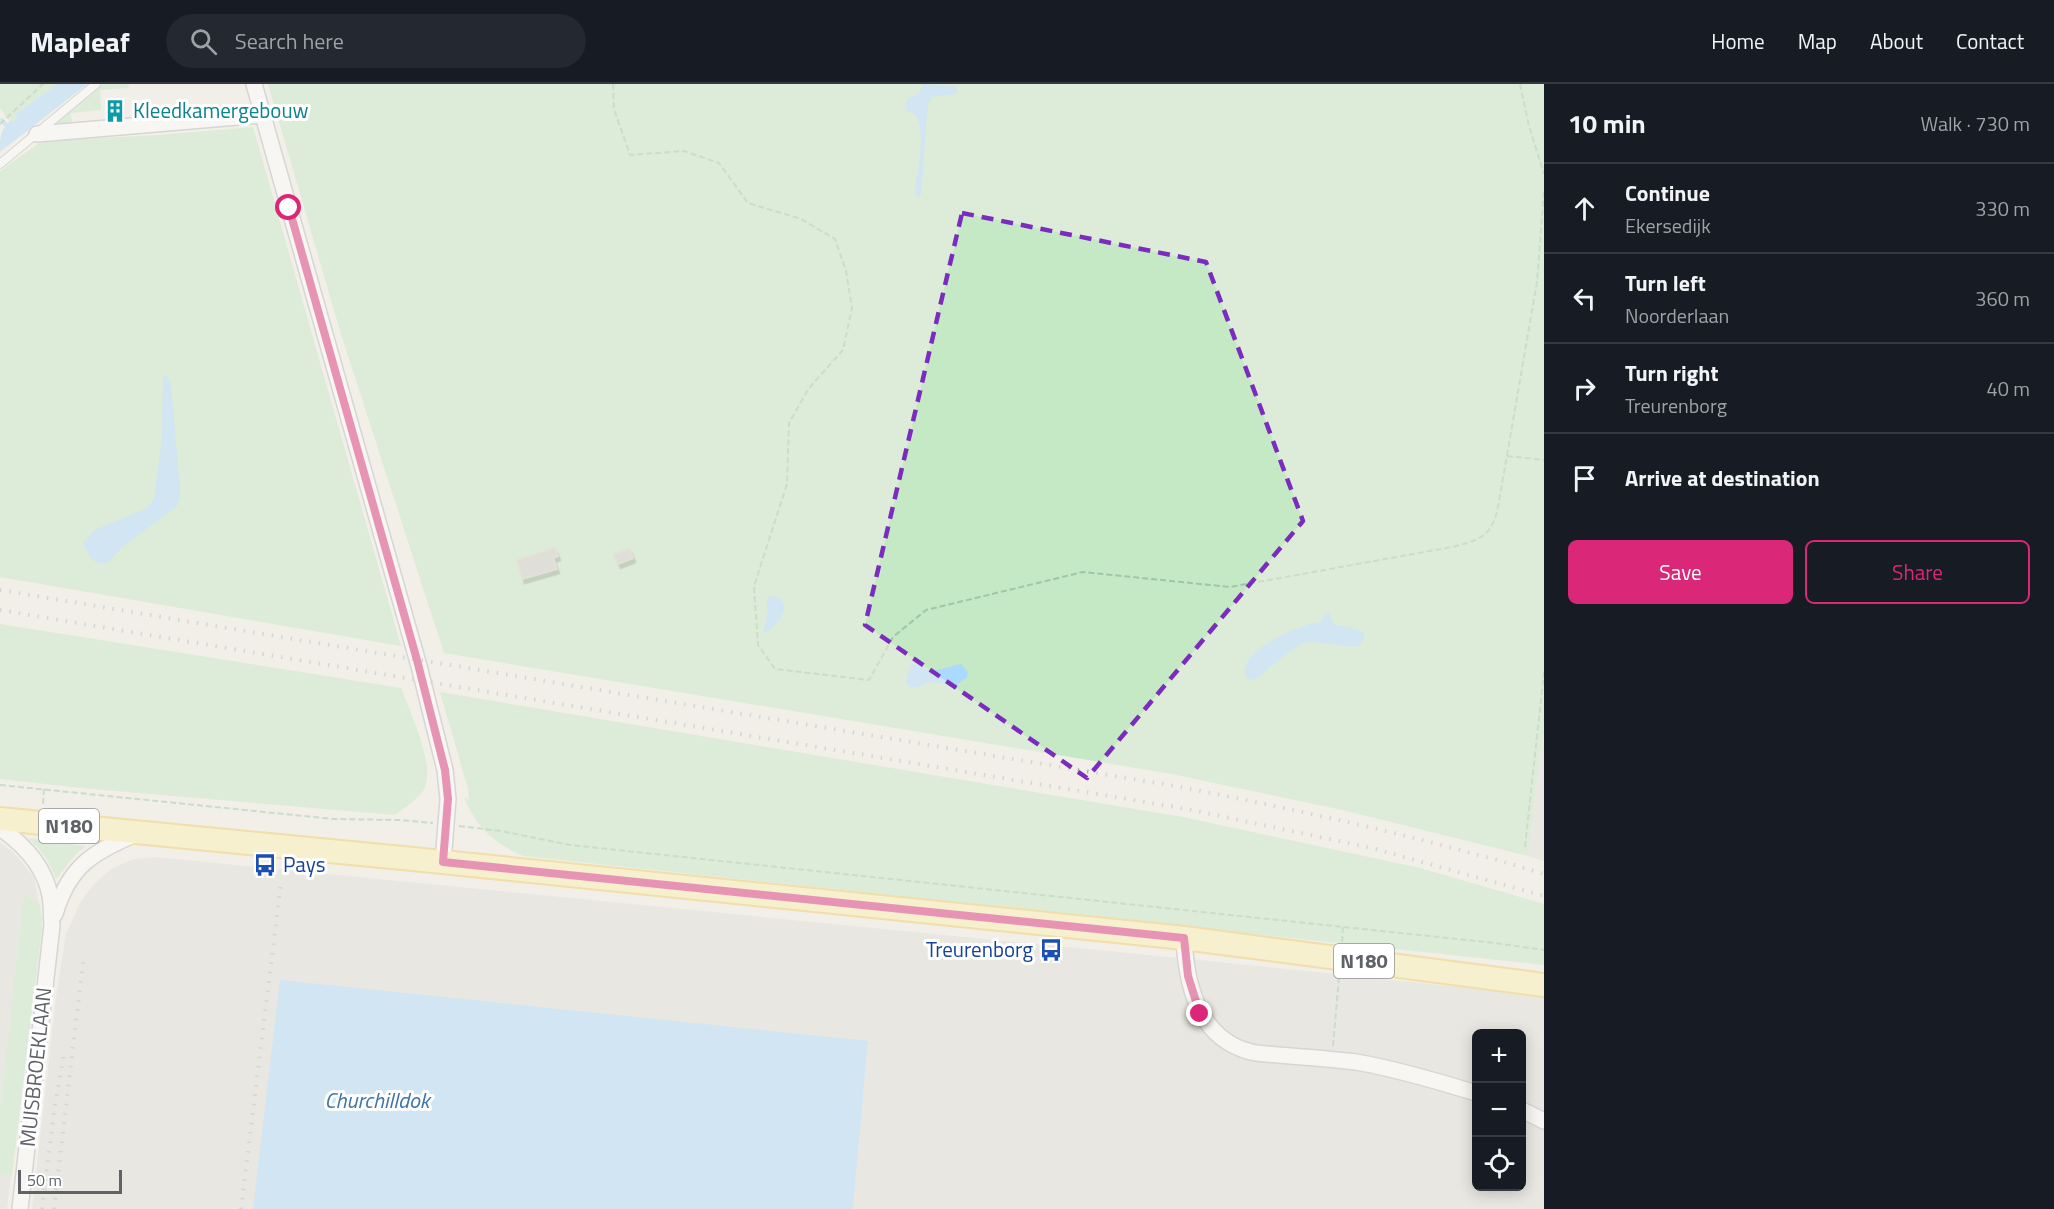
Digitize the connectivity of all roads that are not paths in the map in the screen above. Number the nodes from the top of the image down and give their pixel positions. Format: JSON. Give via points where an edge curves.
{"nodes":[{"id":1,"x":96,"y":84,"type":"edge"},
{"id":2,"x":254,"y":84,"type":"edge"},
{"id":3,"x":263,"y":116,"type":"junction"},
{"id":4,"x":37,"y":134,"type":"junction"},
{"id":5,"x":0,"y":164,"type":"edge"},
{"id":6,"x":0,"y":819,"type":"edge"},
{"id":7,"x":0,"y":828,"type":"edge"},
{"id":8,"x":138,"y":833,"type":"junction"},
{"id":9,"x":443,"y":862,"type":"junction"},
{"id":10,"x":52,"y":925,"type":"junction"},
{"id":11,"x":1184,"y":938,"type":"junction"},
{"id":12,"x":1544,"y":985,"type":"edge"},
{"id":13,"x":1472,"y":1092,"type":"edge"},
{"id":14,"x":1526,"y":1112,"type":"edge"},
{"id":15,"x":1544,"y":1121,"type":"edge"},
{"id":16,"x":20,"y":1209,"type":"edge"}],
"edges":[{"from":1,"to":4,"type":"lane"},
{"from":2,"to":3,"type":"street"},
{"from":3,"to":4,"type":"street"},
{"from":3,"to":9,"type":"street","via":[[445,770],[448,799]]},
{"from":4,"to":5,"type":"lane"},
{"from":6,"to":8,"type":"main road","number":"N180"},
{"from":7,"to":10,"type":"street","name":"MUISBROEKLAAN","via":[[31,856],[44,876]]},
{"from":8,"to":9,"type":"main road","number":"N180"},
{"from":8,"to":10,"type":"street","name":"MUISBROEKLAAN","via":[[105,847],[85,861],[60,897]]},
{"from":9,"to":11,"type":"main road","number":"N180"},
{"from":10,"to":16,"type":"street","name":"MUISBROEKLAAN"},
{"from":11,"to":12,"type":"main road","number":"N180"},
{"from":11,"to":13,"type":"street","via":[[1188,976],[1200,1014],[1234,1046],[1252,1052],[1365,1064]]},
{"from":14,"to":15,"type":"street"}]}
